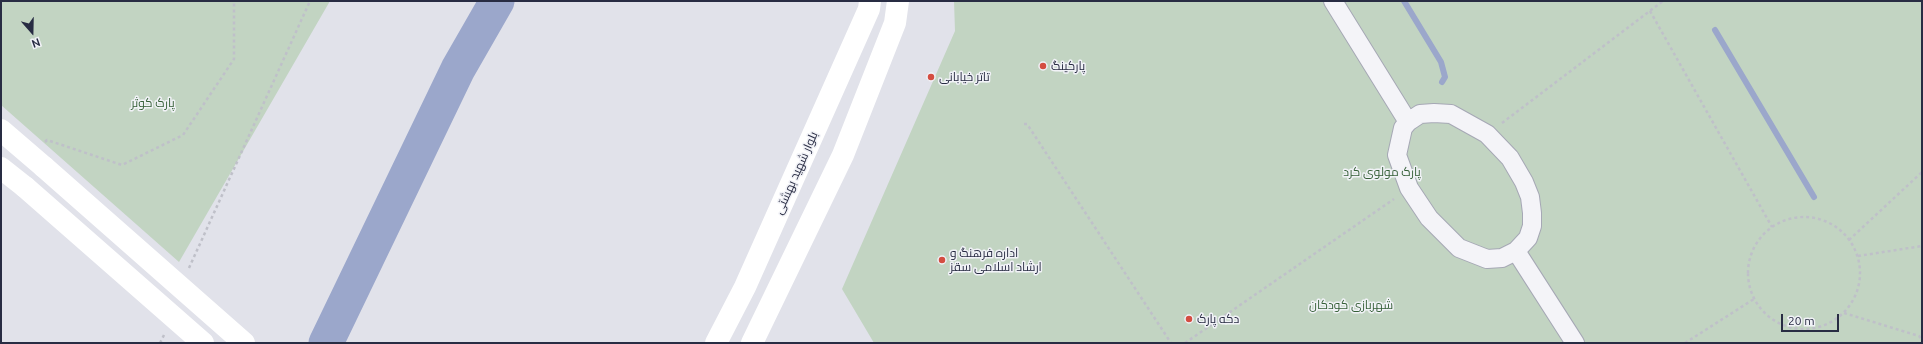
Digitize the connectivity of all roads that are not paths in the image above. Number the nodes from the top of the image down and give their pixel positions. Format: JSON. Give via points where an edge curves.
{"nodes":[{"id":1,"x":870,"y":1,"type":"edge"},
{"id":2,"x":898,"y":1,"type":"edge"},
{"id":3,"x":1334,"y":1,"type":"edge"},
{"id":4,"x":1408,"y":122,"type":"junction"},
{"id":5,"x":1,"y":130,"type":"edge"},
{"id":6,"x":1,"y":168,"type":"edge"},
{"id":7,"x":1516,"y":251,"type":"junction"},
{"id":8,"x":203,"y":343,"type":"edge"},
{"id":9,"x":244,"y":343,"type":"edge"},
{"id":10,"x":716,"y":343,"type":"edge"},
{"id":11,"x":752,"y":343,"type":"edge"},
{"id":12,"x":1575,"y":343,"type":"edge"}],
"edges":[{"from":1,"to":10,"type":"main road","name":"بلوار شهید بهشتی","via":[[869,9],[745,287]]},
{"from":2,"to":11,"type":"main road","via":[[895,23],[843,155]]},
{"from":3,"to":4,"type":"street"},
{"from":4,"to":7,"type":"street","via":[[1403,128],[1397,155],[1409,188],[1429,218],[1459,248],[1487,259],[1502,258]]},
{"from":4,"to":7,"type":"street","via":[[1420,114],[1451,114],[1487,134],[1510,158],[1530,197],[1532,226],[1528,238]]},
{"from":5,"to":9,"type":"main road","bridge":true},
{"from":6,"to":8,"type":"main road","bridge":true},
{"from":7,"to":12,"type":"street"}]}
